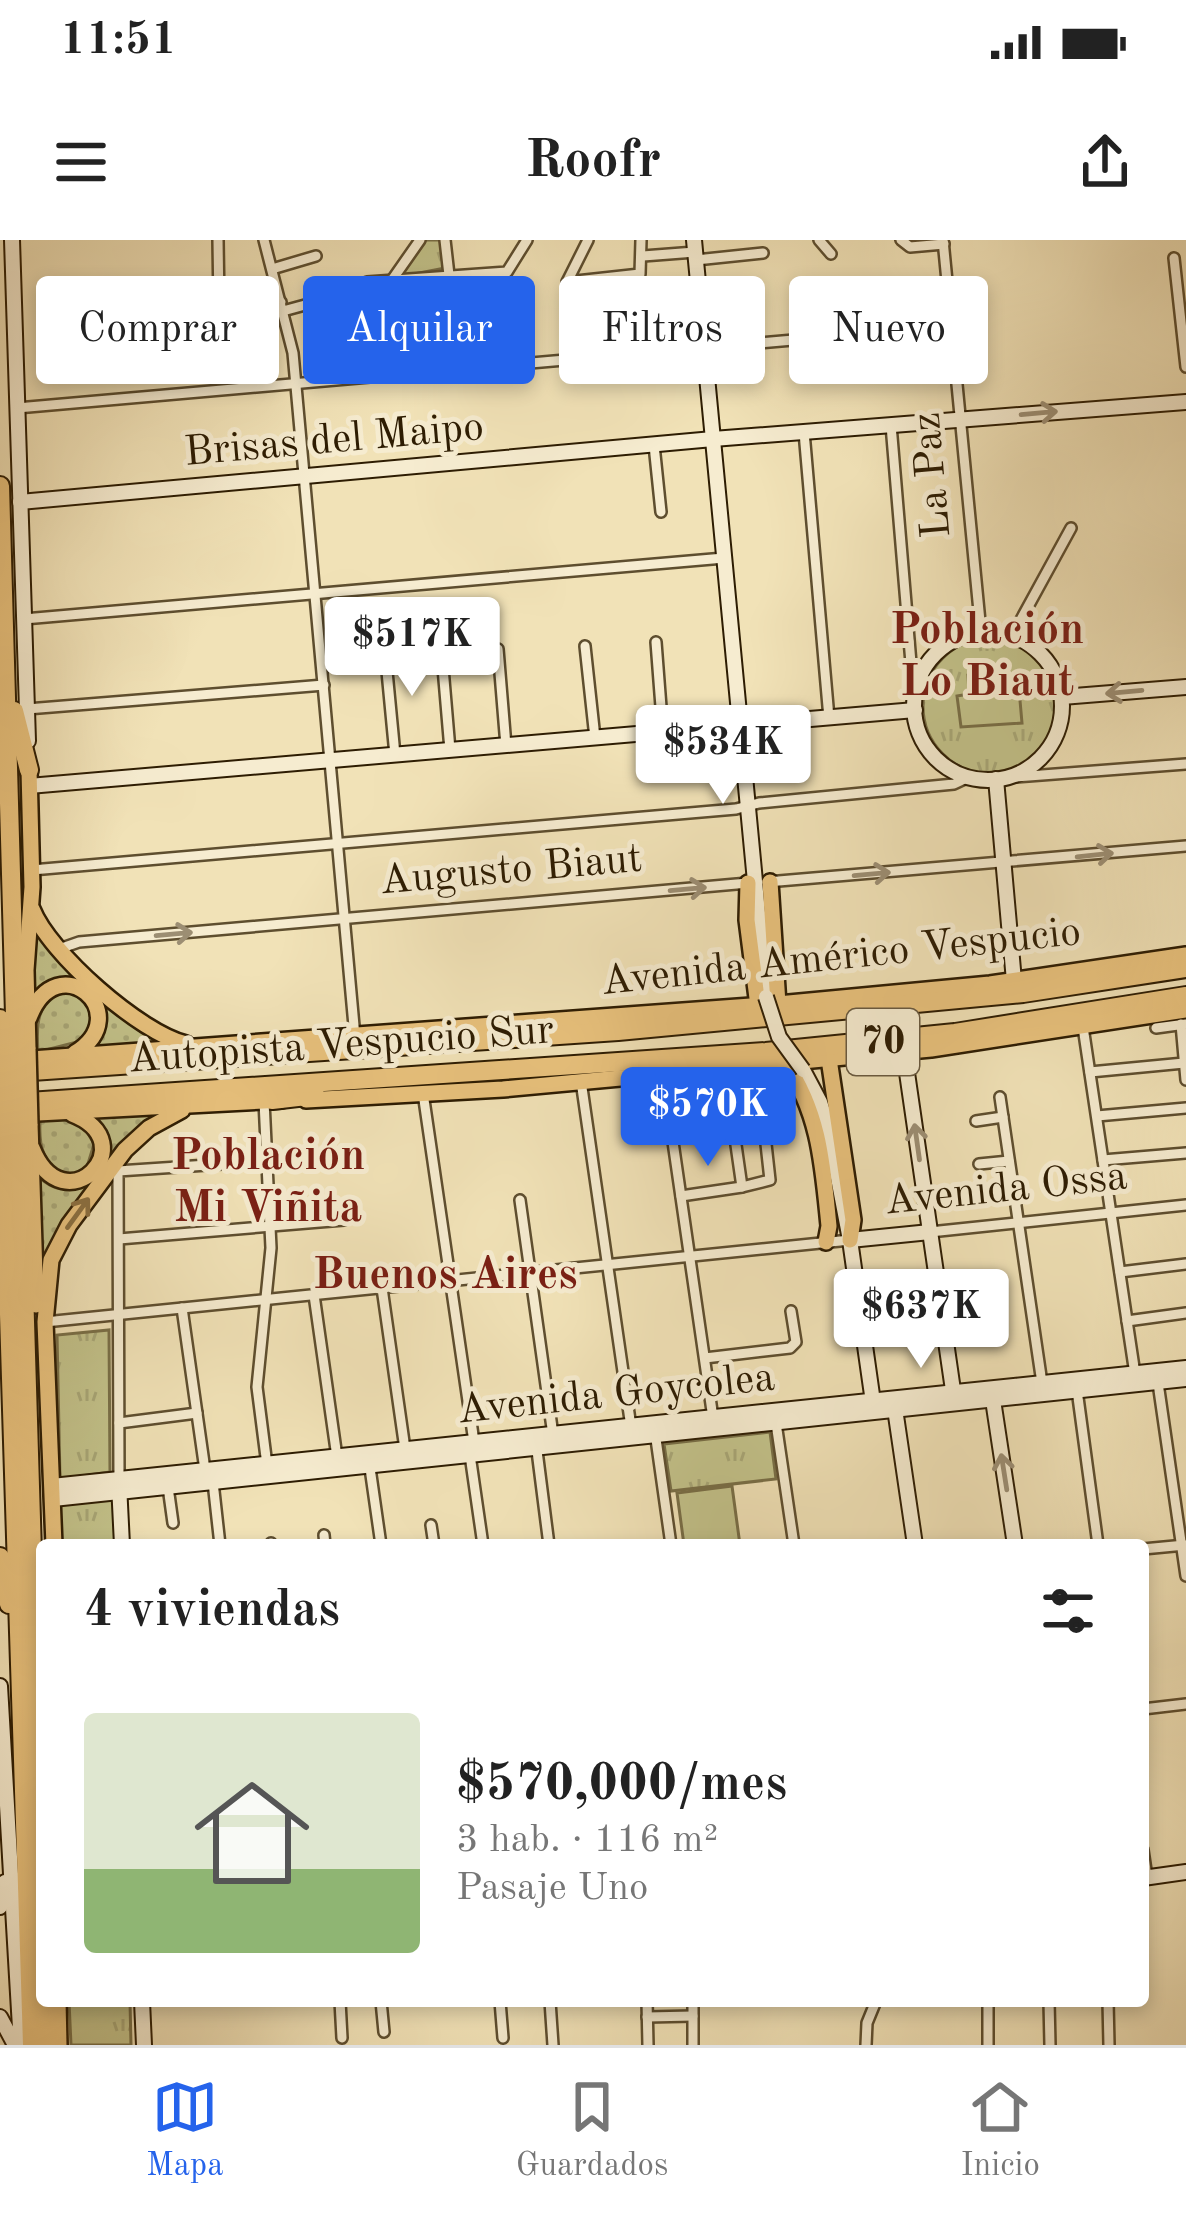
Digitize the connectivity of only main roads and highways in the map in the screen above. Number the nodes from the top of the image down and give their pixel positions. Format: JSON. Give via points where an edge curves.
{"nodes":[{"id":1,"x":0,"y":485,"type":"edge"},
{"id":2,"x":4,"y":660,"type":"junction"},
{"id":3,"x":29,"y":778,"type":"joint"},
{"id":4,"x":758,"y":883,"type":"road end"},
{"id":5,"x":32,"y":908,"type":"junction"},
{"id":6,"x":1186,"y":955,"type":"edge"},
{"id":7,"x":1186,"y":968,"type":"edge"},
{"id":8,"x":1186,"y":996,"type":"edge"},
{"id":9,"x":767,"y":1002,"type":"junction"},
{"id":10,"x":0,"y":1019,"type":"edge"},
{"id":11,"x":1184,"y":1019,"type":"edge"},
{"id":12,"x":27,"y":1027,"type":"junction"},
{"id":13,"x":420,"y":1032,"type":"junction"},
{"id":14,"x":564,"y":1035,"type":"junction"},
{"id":15,"x":201,"y":1047,"type":"junction"},
{"id":16,"x":11,"y":1053,"type":"edge"},
{"id":17,"x":70,"y":1056,"type":"junction"},
{"id":18,"x":829,"y":1059,"type":"junction"},
{"id":19,"x":785,"y":1063,"type":"junction"},
{"id":20,"x":0,"y":1073,"type":"edge"},
{"id":21,"x":457,"y":1074,"type":"junction"},
{"id":22,"x":268,"y":1101,"type":"junction"},
{"id":23,"x":202,"y":1105,"type":"junction"},
{"id":24,"x":64,"y":1112,"type":"junction"},
{"id":25,"x":10,"y":1118,"type":"edge"},
{"id":26,"x":31,"y":1143,"type":"junction"},
{"id":27,"x":824,"y":1180,"type":"junction"},
{"id":28,"x":826,"y":1242,"type":"road end"},
{"id":29,"x":51,"y":1445,"type":"junction"},
{"id":30,"x":54,"y":1539,"type":"edge"},
{"id":31,"x":32,"y":1554,"type":"junction"},
{"id":32,"x":0,"y":1557,"type":"edge"},
{"id":33,"x":36,"y":1579,"type":"edge"},
{"id":34,"x":20,"y":1662,"type":"junction"},
{"id":35,"x":36,"y":1685,"type":"edge"},
{"id":36,"x":46,"y":2007,"type":"edge"},
{"id":37,"x":58,"y":2007,"type":"edge"},
{"id":38,"x":32,"y":2045,"type":"edge"},
{"id":39,"x":47,"y":2045,"type":"edge"},
{"id":40,"x":59,"y":2045,"type":"edge"}],
"edges":[{"from":1,"to":2,"type":"highway"},
{"from":2,"to":3,"type":"highway"},
{"from":2,"to":16,"type":"highway"},
{"from":3,"to":5,"type":"main road"},
{"from":4,"to":9,"type":"main road"},
{"from":5,"to":12,"type":"main road"},
{"from":5,"to":15,"type":"main road","via":[[59,950],[141,1024]]},
{"from":6,"to":9,"type":"main road","name":"Avenida Américo Vespucio","via":[[1014,981]]},
{"from":7,"to":14,"type":"highway","name":"Autopista Vespucio Sur","number":"70","via":[[975,998]]},
{"from":8,"to":21,"type":"highway","name":"Autopista Vespucio Sur","number":"70","via":[[884,1042]]},
{"from":9,"to":13,"type":"main road","name":"Avenida Américo Vespucio"},
{"from":10,"to":16,"type":"highway"},
{"from":11,"to":18,"type":"main road"},
{"from":12,"to":16,"type":"main road"},
{"from":12,"to":17,"type":"main road","via":[[46,990],[84,990],[98,1025]]},
{"from":13,"to":14,"type":"highway"},
{"from":13,"to":15,"type":"main road","name":"Avenida Américo Vespucio"},
{"from":14,"to":20,"type":"highway","name":"Autopista Vespucio Sur","number":"70"},
{"from":15,"to":17,"type":"main road","name":"Avenida Américo Vespucio"},
{"from":16,"to":17,"type":"main road","name":"Avenida Américo Vespucio"},
{"from":16,"to":25,"type":"highway","bridge":true},
{"from":18,"to":19,"type":"main road"},
{"from":18,"to":27,"type":"main road","via":[[853,1220],[848,1234]]},
{"from":19,"to":22,"type":"main road"},
{"from":19,"to":27,"type":"main road","via":[[812,1108]]},
{"from":21,"to":22,"type":"highway"},
{"from":21,"to":25,"type":"highway","name":"Autopista Vespucio Sur","number":"70"},
{"from":22,"to":23,"type":"main road"},
{"from":23,"to":24,"type":"main road"},
{"from":29,"to":23,"type":"main road","one_way":true,"via":[[49,1266],[75,1217],[138,1136]]},
{"from":24,"to":25,"type":"main road"},
{"from":24,"to":26,"type":"main road","via":[[100,1134],[102,1156],[91,1175],[55,1178]]},
{"from":25,"to":26,"type":"main road"},
{"from":25,"to":31,"type":"highway"},
{"from":25,"to":34,"type":"highway"},
{"from":26,"to":29,"type":"main road","via":[[38,1371]]},
{"from":27,"to":28,"type":"main road"},
{"from":29,"to":30,"type":"main road"},
{"from":31,"to":33,"type":"highway"},
{"from":31,"to":35,"type":"highway"},
{"from":32,"to":34,"type":"highway"},
{"from":34,"to":38,"type":"highway"},
{"from":36,"to":39,"type":"highway"},
{"from":37,"to":40,"type":"main road"}]}
